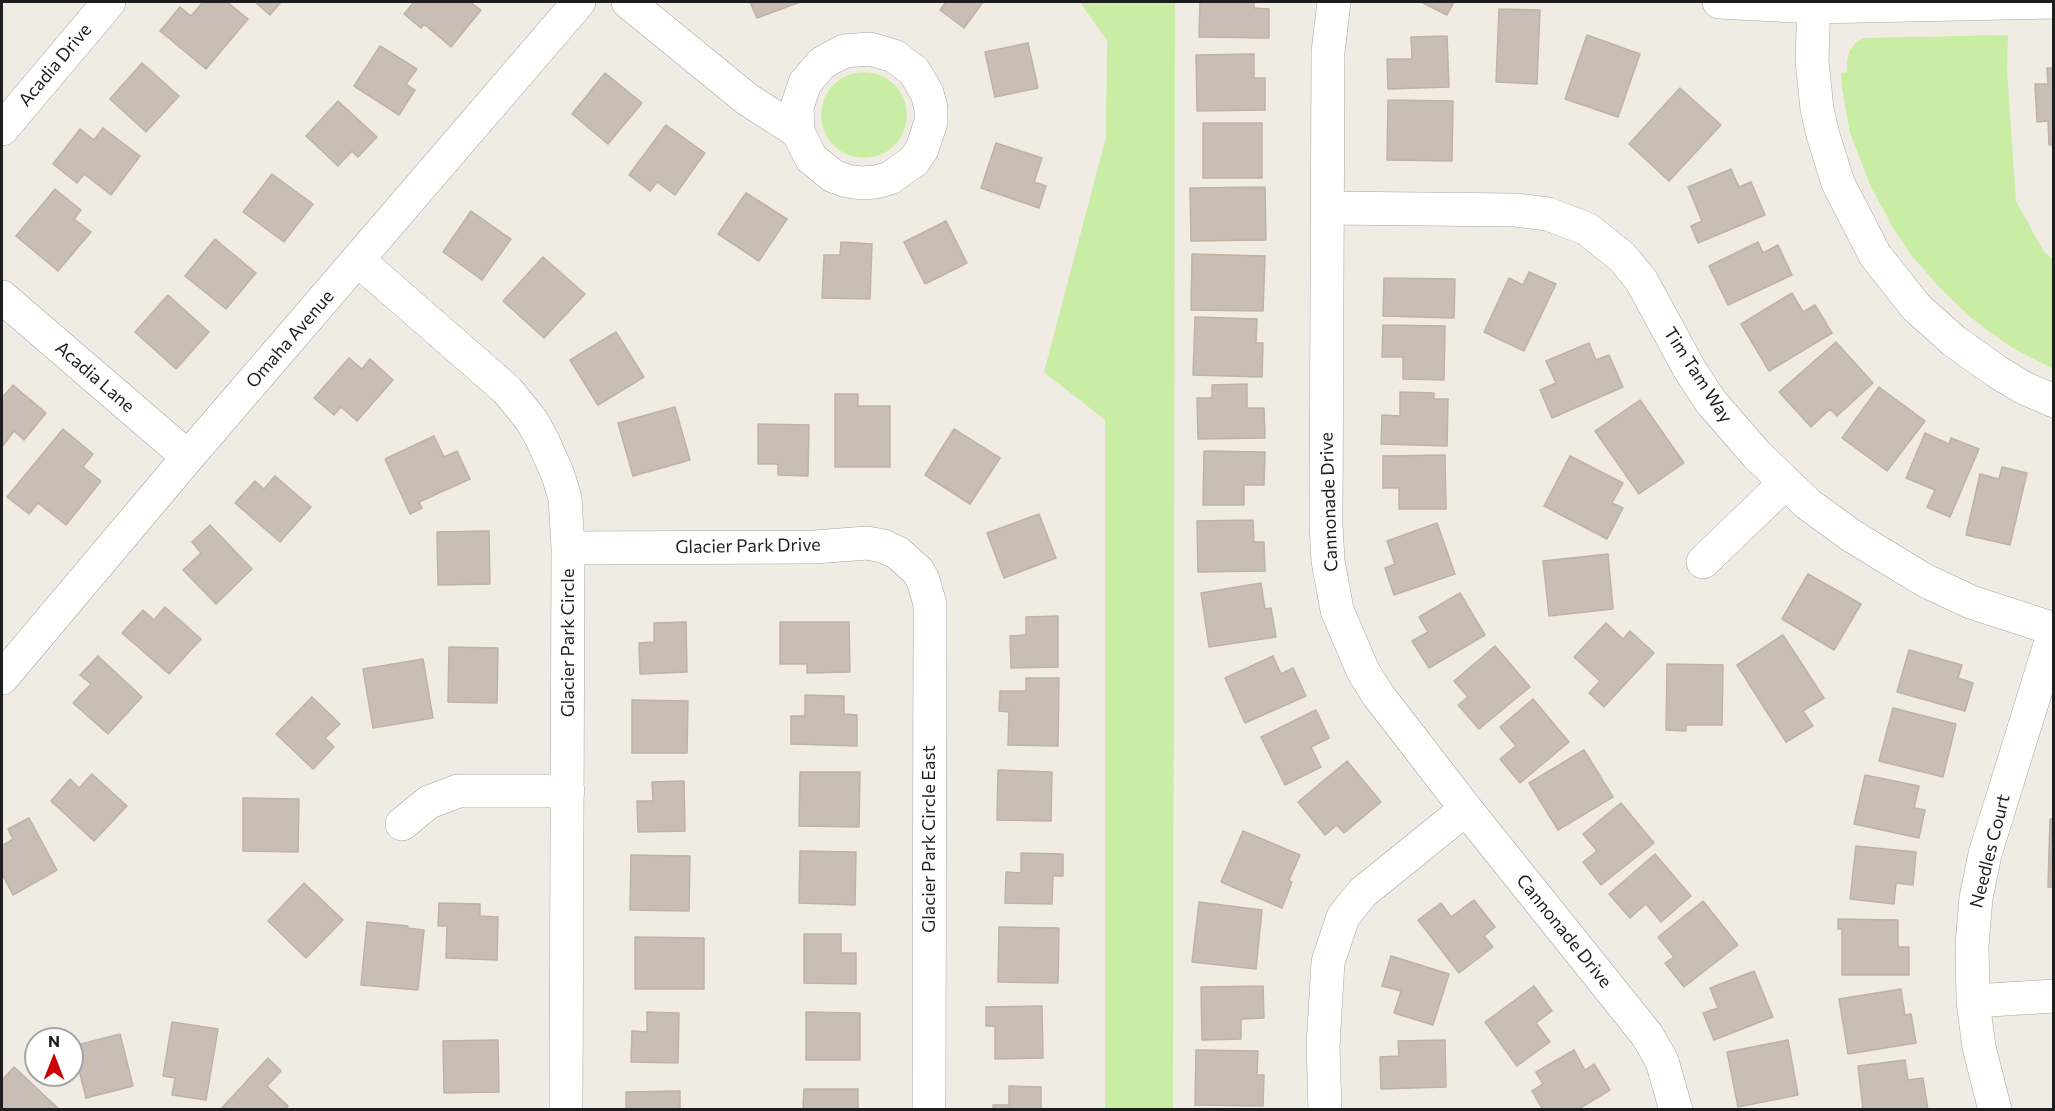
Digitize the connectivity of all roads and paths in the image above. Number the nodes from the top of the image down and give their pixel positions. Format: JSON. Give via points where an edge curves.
{"nodes":[{"id":1,"x":109,"y":2,"type":"edge"},
{"id":2,"x":579,"y":2,"type":"edge"},
{"id":3,"x":628,"y":2,"type":"edge"},
{"id":4,"x":1334,"y":2,"type":"edge"},
{"id":5,"x":1719,"y":2,"type":"edge"},
{"id":6,"x":2054,"y":2,"type":"edge"},
{"id":7,"x":1814,"y":4,"type":"edge"},
{"id":8,"x":2,"y":129,"type":"edge"},
{"id":9,"x":798,"y":132,"type":"junction"},
{"id":10,"x":1329,"y":208,"type":"junction"},
{"id":11,"x":358,"y":260,"type":"junction"},
{"id":12,"x":2,"y":297,"type":"edge"},
{"id":13,"x":2054,"y":400,"type":"edge"},
{"id":14,"x":188,"y":457,"type":"junction"},
{"id":15,"x":1785,"y":483,"type":"junction"},
{"id":16,"x":568,"y":548,"type":"junction"},
{"id":17,"x":1703,"y":562,"type":"dead end"},
{"id":18,"x":918,"y":571,"type":"joint"},
{"id":19,"x":2054,"y":631,"type":"edge"},
{"id":20,"x":2,"y":678,"type":"edge"},
{"id":21,"x":568,"y":791,"type":"junction"},
{"id":22,"x":1466,"y":809,"type":"junction"},
{"id":23,"x":402,"y":824,"type":"dead end"},
{"id":24,"x":2054,"y":996,"type":"edge"},
{"id":25,"x":1973,"y":1001,"type":"junction"},
{"id":26,"x":566,"y":1110,"type":"edge"},
{"id":27,"x":929,"y":1110,"type":"edge"},
{"id":28,"x":1325,"y":1110,"type":"edge"},
{"id":29,"x":1676,"y":1110,"type":"edge"},
{"id":30,"x":1995,"y":1110,"type":"edge"}],
"edges":[{"from":1,"to":8,"type":"street","name":"Acadia Drive"},
{"from":2,"to":11,"type":"street","name":"Omaha Avenue"},
{"from":3,"to":9,"type":"street","via":[[747,99]]},
{"from":4,"to":10,"type":"street","name":"Cannonade Drive","via":[[1328,52]]},
{"from":5,"to":7,"type":"street"},
{"from":6,"to":7,"type":"street"},
{"from":7,"to":13,"type":"street","via":[[1812,61],[1822,135],[1838,183],[1875,255],[1916,306],[1954,341],[2022,387]]},
{"from":9,"to":9,"type":"street","via":[[811,158],[833,176],[861,183],[890,178],[914,161],[922,149],[931,122],[931,108],[914,72],[894,56],[870,49],[844,51],[822,63],[805,82],[797,107]]},
{"from":10,"to":15,"type":"street","name":"Tim Tam Way","via":[[1515,210],[1548,214],[1587,229],[1632,268],[1711,402]]},
{"from":10,"to":22,"type":"street","name":"Cannonade Drive","via":[[1326,525],[1337,610],[1368,679]]},
{"from":11,"to":14,"type":"street","name":"Omaha Avenue"},
{"from":11,"to":16,"type":"street","name":"Glacier Park Circle","via":[[507,390],[532,421],[550,454],[565,498]]},
{"from":12,"to":14,"type":"street","name":"Acadia Lane"},
{"from":14,"to":20,"type":"street","name":"Omaha Avenue"},
{"from":15,"to":17,"type":"street"},
{"from":15,"to":19,"type":"street","name":"Tim Tam Way","via":[[1829,521],[1916,576],[1971,602]]},
{"from":16,"to":18,"type":"street","name":"Glacier Park Drive","via":[[814,547],[867,543],[898,553]]},
{"from":16,"to":21,"type":"street","name":"Glacier Park Circle"},
{"from":18,"to":27,"type":"street","name":"Glacier Park Circle East","via":[[930,604]]},
{"from":19,"to":25,"type":"street","name":"Needles Court","via":[[1980,873],[1973,927]]},
{"from":21,"to":23,"type":"street","via":[[458,791],[429,801]]},
{"from":21,"to":26,"type":"street","name":"Glacier Park Circle"},
{"from":22,"to":28,"type":"street","via":[[1362,893],[1343,917],[1328,962],[1323,1046]]},
{"from":22,"to":29,"type":"street","name":"Cannonade Drive","via":[[1647,1035],[1662,1061]]},
{"from":24,"to":25,"type":"street"},
{"from":25,"to":30,"type":"street","name":"Needles Court","via":[[1979,1047]]}]}
